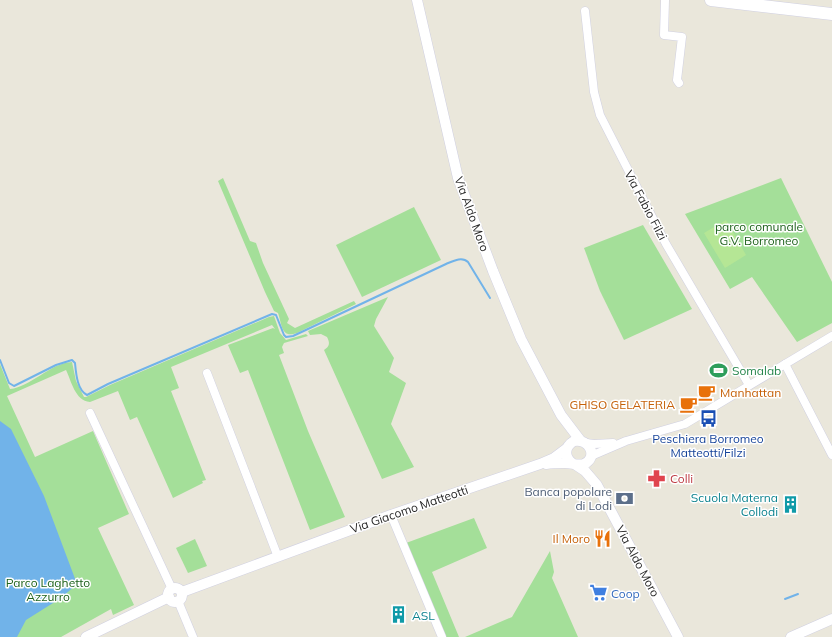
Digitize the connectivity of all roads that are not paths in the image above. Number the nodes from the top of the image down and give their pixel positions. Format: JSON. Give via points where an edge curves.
{"nodes":[{"id":1,"x":665,"y":0,"type":"edge"},
{"id":2,"x":711,"y":0,"type":"edge"},
{"id":3,"x":418,"y":1,"type":"edge"},
{"id":4,"x":781,"y":4,"type":"edge"},
{"id":5,"x":585,"y":11,"type":"dead end"},
{"id":6,"x":832,"y":14,"type":"edge"},
{"id":7,"x":679,"y":83,"type":"dead end"},
{"id":8,"x":832,"y":336,"type":"edge"},
{"id":9,"x":785,"y":364,"type":"junction"},
{"id":10,"x":207,"y":373,"type":"dead end"},
{"id":11,"x":749,"y":385,"type":"junction"},
{"id":12,"x":90,"y":413,"type":"dead end"},
{"id":13,"x":560,"y":415,"type":"junction"},
{"id":14,"x":583,"y":441,"type":"junction"},
{"id":15,"x":626,"y":441,"type":"junction"},
{"id":16,"x":567,"y":448,"type":"junction"},
{"id":17,"x":832,"y":455,"type":"edge"},
{"id":18,"x":590,"y":457,"type":"junction"},
{"id":19,"x":540,"y":464,"type":"junction"},
{"id":20,"x":574,"y":464,"type":"junction"},
{"id":21,"x":597,"y":485,"type":"junction"},
{"id":22,"x":391,"y":515,"type":"junction"},
{"id":23,"x":278,"y":557,"type":"junction"},
{"id":24,"x":175,"y":595,"type":"junction"},
{"id":25,"x":832,"y":618,"type":"edge"},
{"id":26,"x":801,"y":634,"type":"edge"},
{"id":27,"x":86,"y":637,"type":"edge"},
{"id":28,"x":193,"y":637,"type":"edge"},
{"id":29,"x":442,"y":637,"type":"edge"},
{"id":30,"x":678,"y":637,"type":"edge"},
{"id":31,"x":791,"y":637,"type":"edge"}],
"edges":[{"from":1,"to":7,"type":"street","via":[[664,35],[682,37],[677,80]]},
{"from":2,"to":4,"type":"main road"},
{"from":3,"to":13,"type":"street","name":"Via Aldo Moro","via":[[458,178],[492,271],[521,339]]},
{"from":4,"to":6,"type":"main road"},
{"from":5,"to":11,"type":"street","name":"Via Fabio Filzi","via":[[594,92],[600,115],[666,244]]},
{"from":8,"to":9,"type":"street"},
{"from":9,"to":11,"type":"street"},
{"from":9,"to":17,"type":"street"},
{"from":10,"to":23,"type":"street"},
{"from":11,"to":15,"type":"street","via":[[685,424]]},
{"from":12,"to":24,"type":"street"},
{"from":13,"to":14,"type":"street","name":"Via Aldo Moro"},
{"from":13,"to":16,"type":"street","name":"Via Aldo Moro"},
{"from":14,"to":15,"type":"street","via":[[601,444]]},
{"from":14,"to":16,"type":"street","via":[[574,441]]},
{"from":14,"to":18,"type":"street","via":[[590,448]]},
{"from":15,"to":18,"type":"street"},
{"from":16,"to":19,"type":"street","name":"Via Giacomo Matteotti"},
{"from":16,"to":20,"type":"street","via":[[567,458]]},
{"from":18,"to":20,"type":"street","via":[[584,464]]},
{"from":18,"to":21,"type":"street","name":"Via Aldo Moro"},
{"from":19,"to":20,"type":"street","name":"Via Giacomo Matteotti"},
{"from":19,"to":22,"type":"street","name":"Via Giacomo Matteotti"},
{"from":20,"to":21,"type":"street","name":"Via Aldo Moro","via":[[585,471]]},
{"from":21,"to":30,"type":"street","name":"Via Aldo Moro"},
{"from":22,"to":23,"type":"street","name":"Via Giacomo Matteotti"},
{"from":22,"to":29,"type":"street"},
{"from":23,"to":24,"type":"street","name":"Via Giacomo Matteotti"},
{"from":24,"to":27,"type":"street","name":"Via Giacomo Matteotti"},
{"from":24,"to":28,"type":"street"},
{"from":25,"to":26,"type":"street"},
{"from":26,"to":31,"type":"street"}]}
